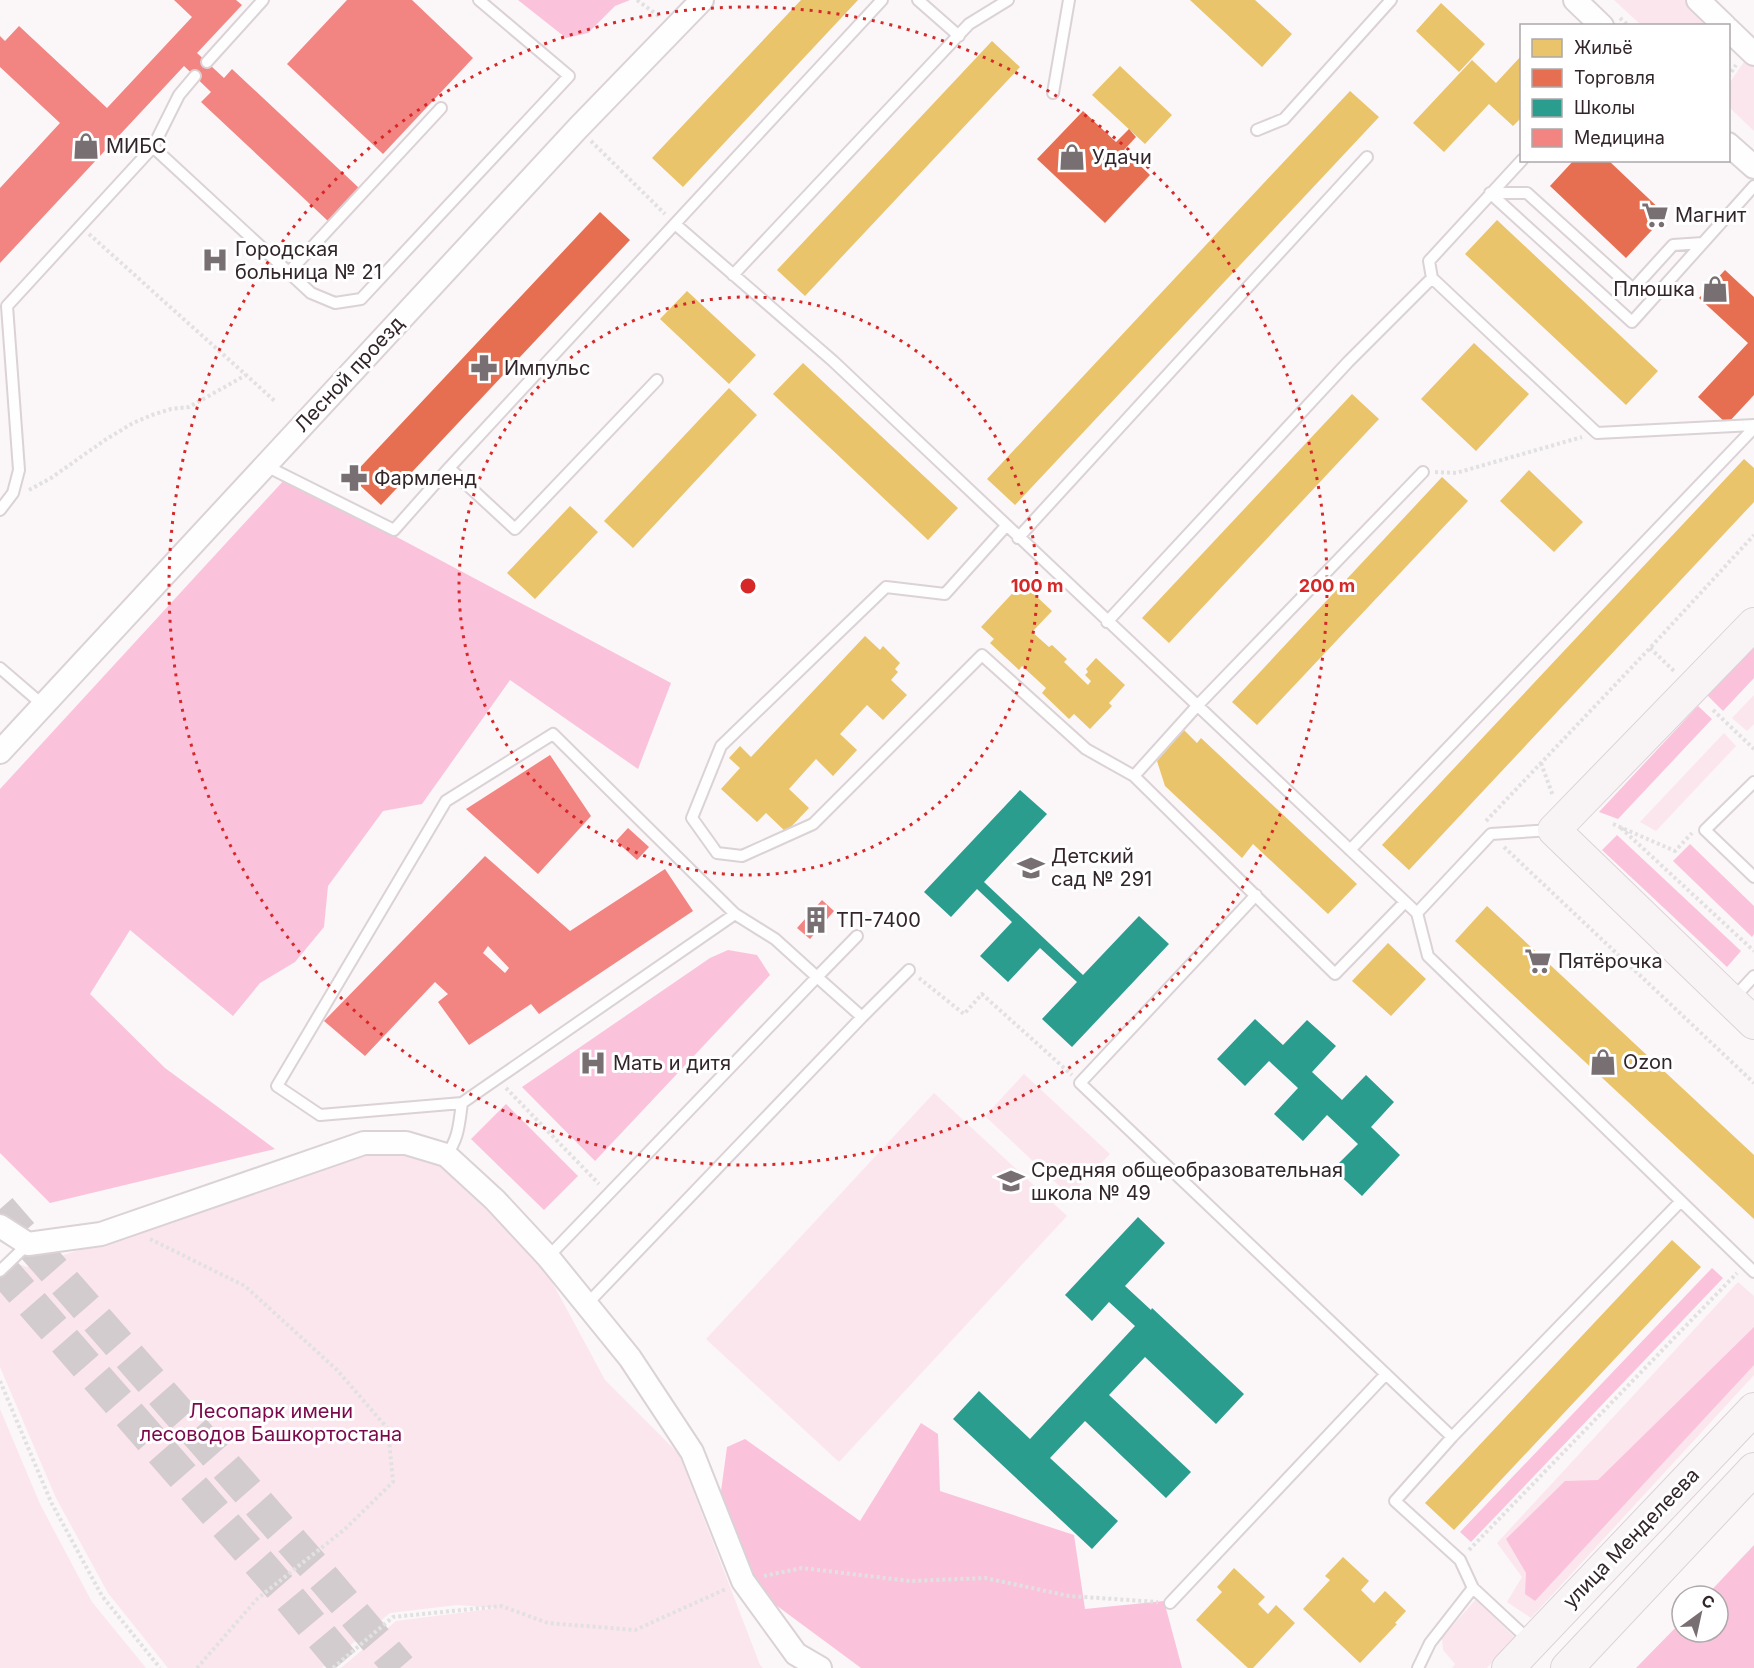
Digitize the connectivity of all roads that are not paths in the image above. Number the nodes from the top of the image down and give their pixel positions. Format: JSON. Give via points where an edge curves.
{"nodes":[{"id":1,"x":262,"y":0,"type":"edge"},
{"id":2,"x":479,"y":0,"type":"edge"},
{"id":3,"x":702,"y":0,"type":"edge"},
{"id":4,"x":882,"y":0,"type":"edge"},
{"id":5,"x":918,"y":0,"type":"edge"},
{"id":6,"x":1008,"y":0,"type":"edge"},
{"id":7,"x":1069,"y":0,"type":"edge"},
{"id":8,"x":1391,"y":0,"type":"edge"},
{"id":9,"x":1575,"y":0,"type":"edge"},
{"id":10,"x":1698,"y":0,"type":"edge"},
{"id":11,"x":1600,"y":24,"type":"edge"},
{"id":12,"x":1723,"y":24,"type":"edge"},
{"id":13,"x":1730,"y":31,"type":"edge"},
{"id":14,"x":959,"y":36,"type":"junction"},
{"id":15,"x":1754,"y":54,"type":"edge"},
{"id":16,"x":207,"y":62,"type":"dead end"},
{"id":17,"x":195,"y":76,"type":"dead end"},
{"id":18,"x":1053,"y":93,"type":"dead end"},
{"id":19,"x":441,"y":108,"type":"dead end"},
{"id":20,"x":1257,"y":130,"type":"dead end"},
{"id":21,"x":1730,"y":146,"type":"edge"},
{"id":22,"x":153,"y":147,"type":"junction"},
{"id":23,"x":1367,"y":157,"type":"dead end"},
{"id":24,"x":1520,"y":161,"type":"edge"},
{"id":25,"x":1754,"y":167,"type":"edge"},
{"id":26,"x":1754,"y":186,"type":"edge"},
{"id":27,"x":1490,"y":193,"type":"junction"},
{"id":28,"x":675,"y":224,"type":"junction"},
{"id":29,"x":1703,"y":243,"type":"junction"},
{"id":30,"x":289,"y":272,"type":"junction"},
{"id":31,"x":733,"y":274,"type":"junction"},
{"id":32,"x":1432,"y":278,"type":"junction"},
{"id":33,"x":3,"y":309,"type":"edge"},
{"id":34,"x":657,"y":380,"type":"dead end"},
{"id":35,"x":1754,"y":426,"type":"edge"},
{"id":36,"x":264,"y":465,"type":"junction"},
{"id":37,"x":449,"y":468,"type":"junction"},
{"id":38,"x":1423,"y":471,"type":"road end"},
{"id":39,"x":0,"y":510,"type":"edge"},
{"id":40,"x":1006,"y":526,"type":"junction"},
{"id":41,"x":1018,"y":538,"type":"junction"},
{"id":42,"x":1107,"y":622,"type":"junction"},
{"id":43,"x":1754,"y":624,"type":"edge"},
{"id":44,"x":0,"y":668,"type":"edge"},
{"id":45,"x":43,"y":705,"type":"junction"},
{"id":46,"x":1197,"y":706,"type":"junction"},
{"id":47,"x":0,"y":752,"type":"edge"},
{"id":48,"x":1134,"y":776,"type":"junction"},
{"id":49,"x":1754,"y":782,"type":"edge"},
{"id":50,"x":1554,"y":815,"type":"junction"},
{"id":51,"x":1350,"y":850,"type":"junction"},
{"id":52,"x":1754,"y":877,"type":"edge"},
{"id":53,"x":1256,"y":896,"type":"junction"},
{"id":54,"x":1405,"y":902,"type":"junction"},
{"id":55,"x":1417,"y":913,"type":"junction"},
{"id":56,"x":735,"y":914,"type":"junction"},
{"id":57,"x":856,"y":936,"type":"dead end"},
{"id":58,"x":909,"y":970,"type":"road end"},
{"id":59,"x":1754,"y":976,"type":"edge"},
{"id":60,"x":817,"y":977,"type":"junction"},
{"id":61,"x":1731,"y":1000,"type":"junction"},
{"id":62,"x":862,"y":1017,"type":"junction"},
{"id":63,"x":1754,"y":1023,"type":"edge"},
{"id":64,"x":462,"y":1103,"type":"junction"},
{"id":65,"x":446,"y":1155,"type":"junction"},
{"id":66,"x":1681,"y":1201,"type":"junction"},
{"id":67,"x":0,"y":1226,"type":"edge"},
{"id":68,"x":28,"y":1244,"type":"junction"},
{"id":69,"x":548,"y":1257,"type":"junction"},
{"id":70,"x":0,"y":1271,"type":"edge"},
{"id":71,"x":1754,"y":1272,"type":"edge"},
{"id":72,"x":586,"y":1304,"type":"junction"},
{"id":73,"x":1386,"y":1374,"type":"junction"},
{"id":74,"x":1754,"y":1409,"type":"edge"},
{"id":75,"x":1452,"y":1437,"type":"junction"},
{"id":76,"x":1754,"y":1469,"type":"edge"},
{"id":77,"x":1473,"y":1588,"type":"junction"},
{"id":78,"x":1170,"y":1603,"type":"dead end"},
{"id":79,"x":1532,"y":1642,"type":"junction"},
{"id":80,"x":1578,"y":1661,"type":"edge"},
{"id":81,"x":820,"y":1668,"type":"edge"},
{"id":82,"x":1418,"y":1668,"type":"edge"},
{"id":83,"x":1508,"y":1668,"type":"edge"}],
"edges":[{"from":1,"to":16,"type":"lane"},
{"from":2,"to":30,"type":"lane","via":[[569,76],[360,300],[335,303],[311,293]]},
{"from":3,"to":36,"type":"street","name":"Лесной проезд"},
{"from":4,"to":28,"type":"lane"},
{"from":5,"to":14,"type":"lane"},
{"from":6,"to":14,"type":"lane","via":[[969,24]]},
{"from":7,"to":18,"type":"lane"},
{"from":8,"to":20,"type":"lane","via":[[1284,119]]},
{"from":9,"to":11,"type":"street"},
{"from":10,"to":12,"type":"street"},
{"from":13,"to":15,"type":"street"},
{"from":14,"to":31,"type":"lane"},
{"from":17,"to":22,"type":"lane","via":[[179,95]]},
{"from":19,"to":30,"type":"lane"},
{"from":21,"to":25,"type":"street"},
{"from":22,"to":30,"type":"lane"},
{"from":22,"to":33,"type":"lane"},
{"from":23,"to":41,"type":"lane"},
{"from":24,"to":27,"type":"lane"},
{"from":26,"to":29,"type":"lane"},
{"from":27,"to":29,"type":"lane","via":[[1527,193],[1633,289],[1673,245]]},
{"from":27,"to":29,"type":"lane","via":[[1632,322]]},
{"from":27,"to":32,"type":"lane","via":[[1429,261]]},
{"from":28,"to":31,"type":"lane"},
{"from":28,"to":37,"type":"lane"},
{"from":31,"to":40,"type":"lane","via":[[833,362]]},
{"from":32,"to":35,"type":"lane","via":[[1597,433]]},
{"from":32,"to":42,"type":"lane","via":[[1348,362]]},
{"from":33,"to":39,"type":"lane","via":[[19,470],[13,493]]},
{"from":34,"to":37,"type":"lane","via":[[515,529]]},
{"from":35,"to":51,"type":"lane"},
{"from":36,"to":37,"type":"lane","via":[[394,530]]},
{"from":36,"to":45,"type":"street","name":"Лесной проезд"},
{"from":38,"to":46,"type":"lane"},
{"from":40,"to":41,"type":"lane"},
{"from":40,"to":48,"type":"lane","via":[[945,594],[886,587],[721,746],[692,818],[717,853],[742,856],[813,824],[982,655],[1086,748]]},
{"from":41,"to":42,"type":"lane"},
{"from":42,"to":46,"type":"lane"},
{"from":43,"to":50,"type":"main road"},
{"from":44,"to":45,"type":"lane"},
{"from":45,"to":47,"type":"street","name":"Лесной проезд"},
{"from":46,"to":48,"type":"lane"},
{"from":46,"to":51,"type":"lane"},
{"from":48,"to":53,"type":"lane"},
{"from":49,"to":52,"type":"lane","via":[[1705,830]]},
{"from":50,"to":55,"type":"lane","via":[[1491,834]]},
{"from":50,"to":61,"type":"main road"},
{"from":51,"to":54,"type":"lane"},
{"from":53,"to":54,"type":"lane","via":[[1335,974]]},
{"from":53,"to":73,"type":"lane","via":[[1080,1083]]},
{"from":54,"to":55,"type":"lane"},
{"from":55,"to":66,"type":"lane","via":[[1428,956]]},
{"from":56,"to":60,"type":"lane","via":[[775,939]]},
{"from":56,"to":64,"type":"lane"},
{"from":56,"to":64,"type":"lane","via":[[553,734],[446,801],[277,1086],[320,1115]]},
{"from":57,"to":60,"type":"lane"},
{"from":58,"to":62,"type":"lane"},
{"from":59,"to":61,"type":"lane"},
{"from":60,"to":62,"type":"lane"},
{"from":60,"to":69,"type":"lane"},
{"from":61,"to":63,"type":"main road"},
{"from":62,"to":72,"type":"lane"},
{"from":64,"to":65,"type":"lane","via":[[457,1136]]},
{"from":65,"to":68,"type":"street","via":[[406,1143],[364,1143],[101,1234]]},
{"from":65,"to":69,"type":"street"},
{"from":66,"to":71,"type":"lane"},
{"from":66,"to":75,"type":"lane"},
{"from":67,"to":68,"type":"street"},
{"from":68,"to":70,"type":"lane"},
{"from":69,"to":72,"type":"street"},
{"from":72,"to":81,"type":"street","via":[[630,1358],[692,1452],[742,1581],[795,1654]]},
{"from":73,"to":75,"type":"lane"},
{"from":73,"to":78,"type":"lane"},
{"from":74,"to":79,"type":"main road","name":"улица Менделеева"},
{"from":75,"to":77,"type":"lane","via":[[1395,1500],[1460,1560]]},
{"from":76,"to":80,"type":"main road"},
{"from":77,"to":79,"type":"lane"},
{"from":77,"to":82,"type":"lane","via":[[1430,1643]]},
{"from":79,"to":83,"type":"main road","name":"улица Менделеева"}]}
